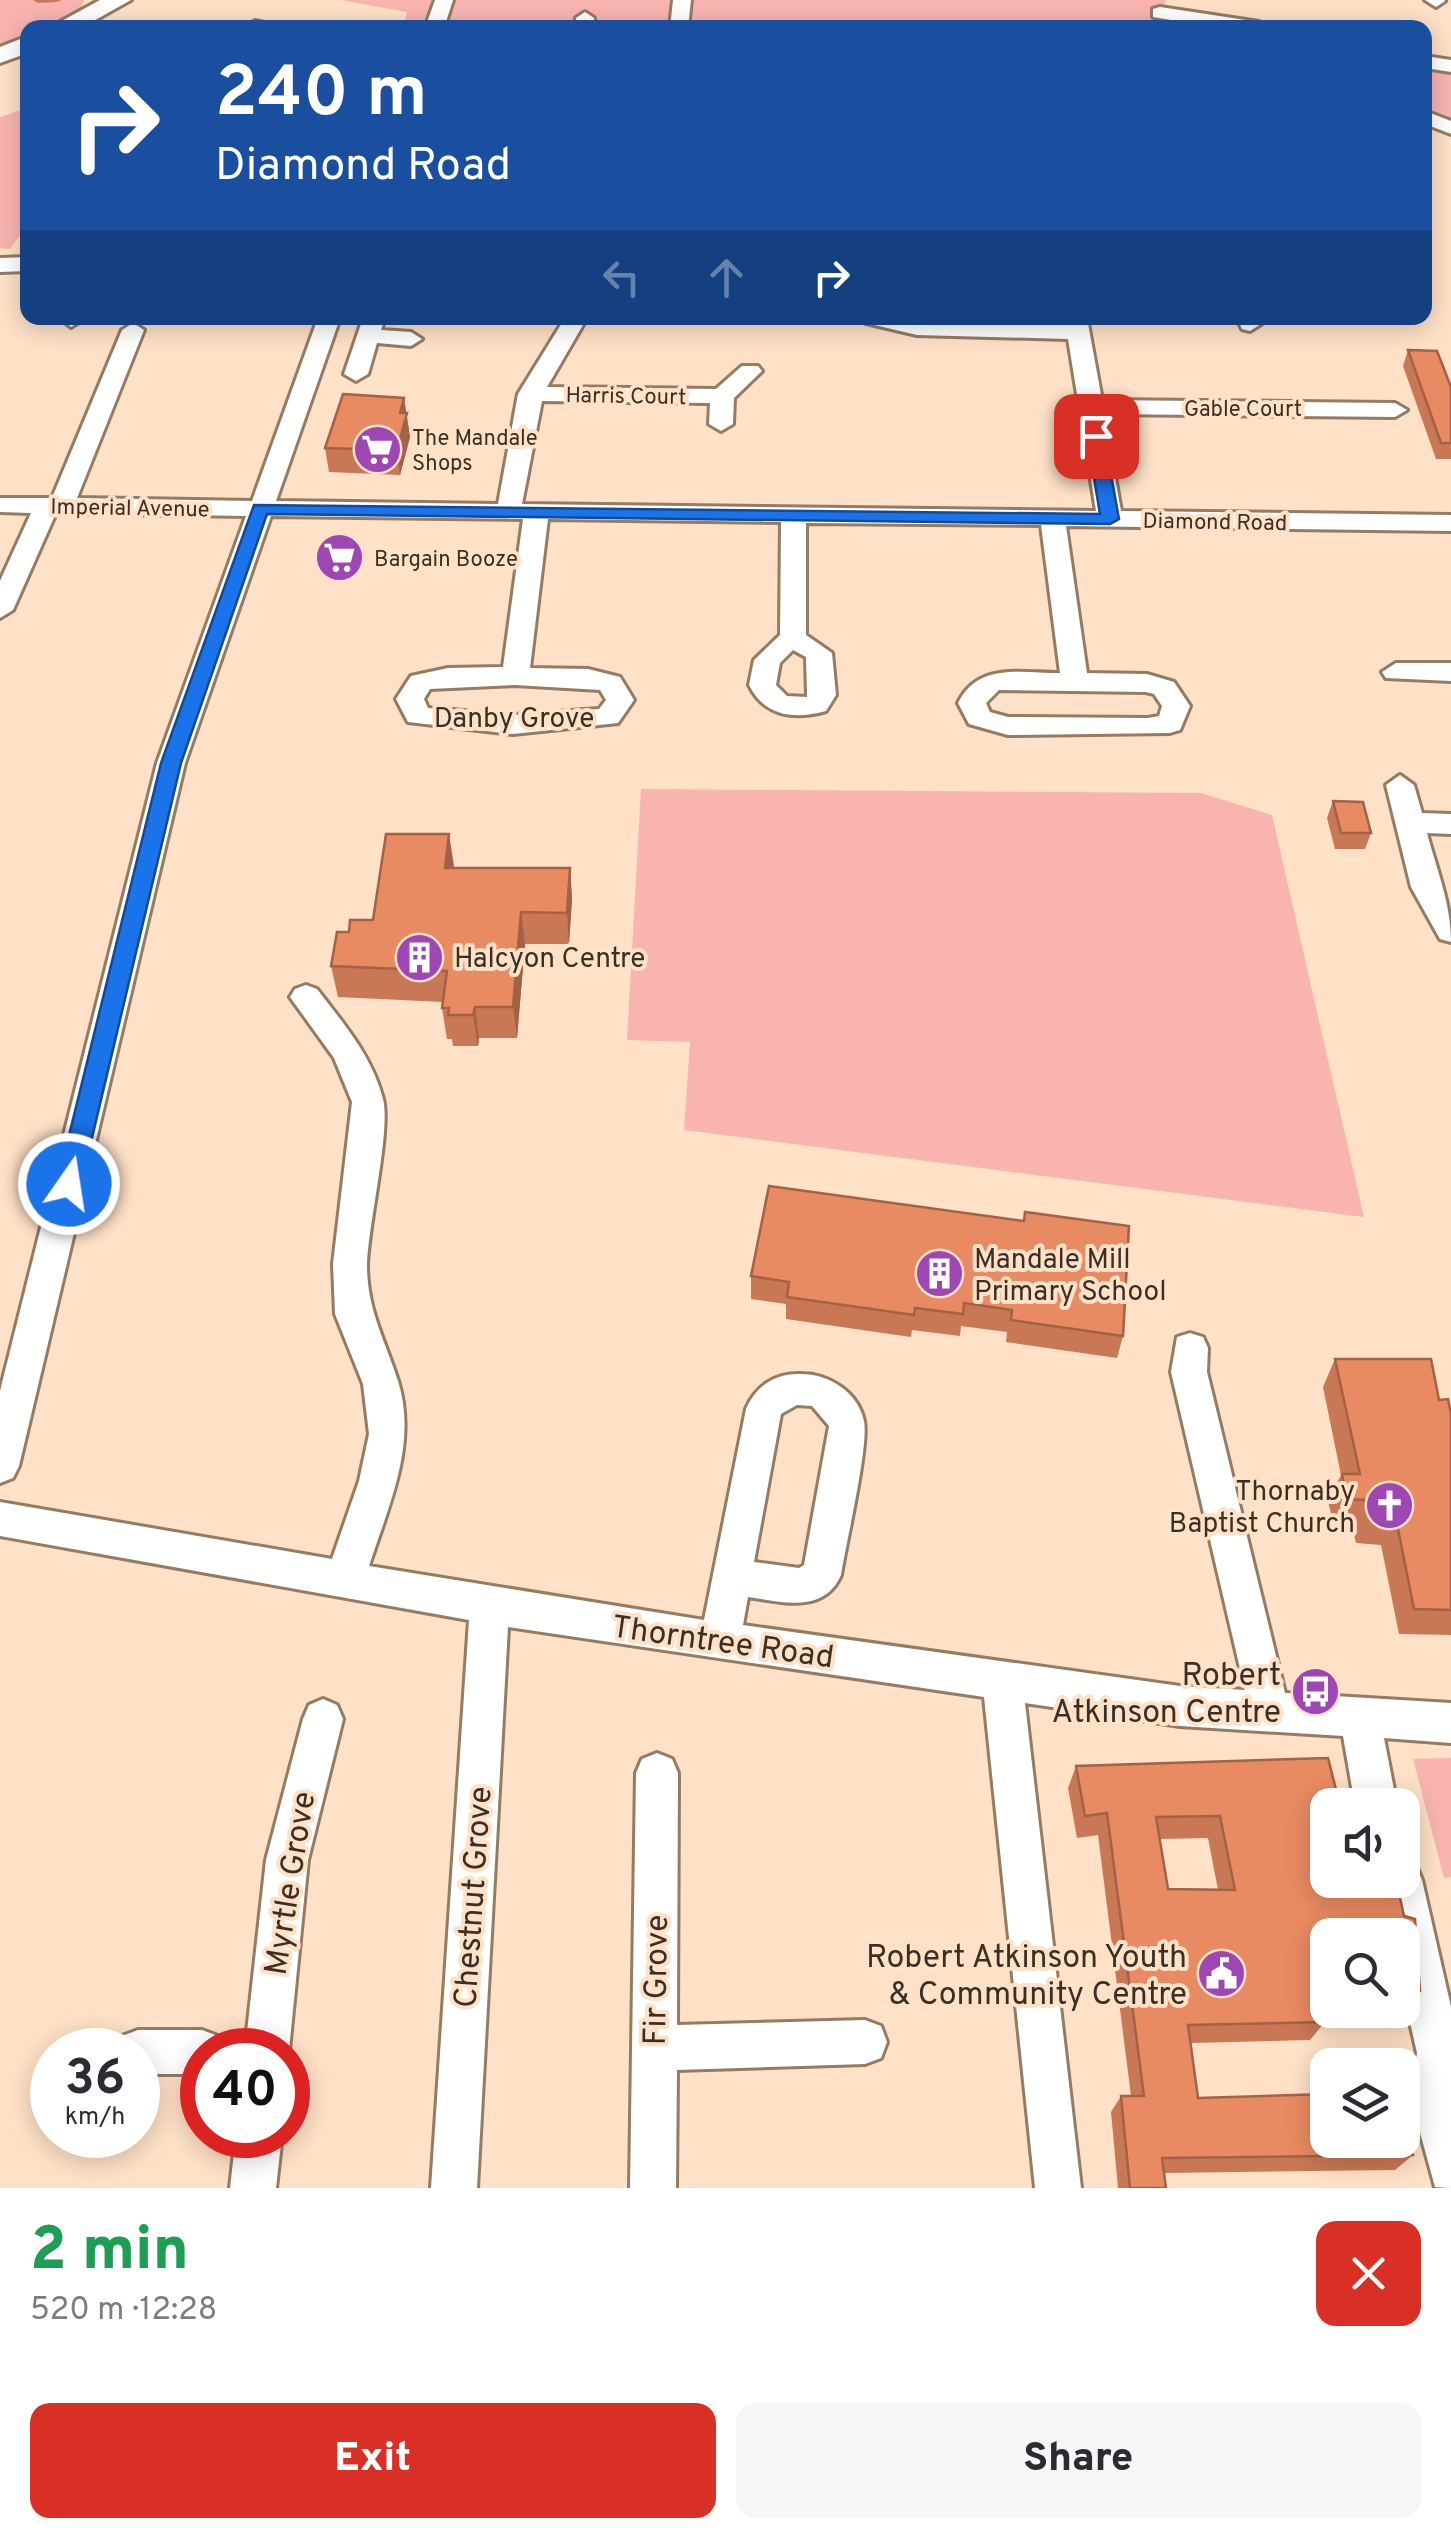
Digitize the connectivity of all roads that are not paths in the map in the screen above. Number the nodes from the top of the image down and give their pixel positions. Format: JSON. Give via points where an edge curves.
{"nodes":[{"id":1,"x":119,"y":0,"type":"edge"},
{"id":2,"x":1160,"y":13,"type":"edge"},
{"id":3,"x":78,"y":20,"type":"edge"},
{"id":4,"x":1206,"y":20,"type":"edge"},
{"id":5,"x":326,"y":325,"type":"edge"},
{"id":6,"x":570,"y":325,"type":"edge"},
{"id":7,"x":904,"y":325,"type":"edge"},
{"id":8,"x":1077,"y":325,"type":"edge"},
{"id":9,"x":371,"y":327,"type":"edge"},
{"id":10,"x":133,"y":330,"type":"dead end"},
{"id":11,"x":411,"y":339,"type":"dead end"},
{"id":12,"x":750,"y":371,"type":"dead end"},
{"id":13,"x":356,"y":374,"type":"dead end"},
{"id":14,"x":530,"y":394,"type":"junction"},
{"id":15,"x":722,"y":396,"type":"junction"},
{"id":16,"x":1090,"y":407,"type":"junction"},
{"id":17,"x":1395,"y":410,"type":"dead end"},
{"id":18,"x":721,"y":424,"type":"dead end"},
{"id":19,"x":0,"y":505,"type":"edge"},
{"id":20,"x":54,"y":506,"type":"junction"},
{"id":21,"x":260,"y":509,"type":"junction"},
{"id":22,"x":522,"y":511,"type":"junction"},
{"id":23,"x":794,"y":515,"type":"junction"},
{"id":24,"x":1053,"y":519,"type":"junction"},
{"id":25,"x":1110,"y":519,"type":"junction"},
{"id":26,"x":1451,"y":523,"type":"edge"},
{"id":27,"x":0,"y":610,"type":"edge"},
{"id":28,"x":792,"y":639,"type":"dead end"},
{"id":29,"x":1396,"y":672,"type":"dead end"},
{"id":30,"x":1451,"y":672,"type":"edge"},
{"id":31,"x":515,"y":676,"type":"junction"},
{"id":32,"x":1075,"y":681,"type":"junction"},
{"id":33,"x":1400,"y":785,"type":"dead end"},
{"id":34,"x":1410,"y":823,"type":"junction"},
{"id":35,"x":1451,"y":824,"type":"edge"},
{"id":36,"x":1451,"y":931,"type":"edge"},
{"id":37,"x":306,"y":997,"type":"dead end"},
{"id":38,"x":1190,"y":1348,"type":"dead end"},
{"id":39,"x":0,"y":1466,"type":"edge"},
{"id":40,"x":0,"y":1519,"type":"edge"},
{"id":41,"x":732,"y":1577,"type":"junction"},
{"id":42,"x":346,"y":1579,"type":"junction"},
{"id":43,"x":489,"y":1606,"type":"junction"},
{"id":44,"x":720,"y":1641,"type":"junction"},
{"id":45,"x":1002,"y":1681,"type":"junction"},
{"id":46,"x":1270,"y":1714,"type":"junction"},
{"id":47,"x":323,"y":1719,"type":"dead end"},
{"id":48,"x":1360,"y":1719,"type":"junction"},
{"id":49,"x":1451,"y":1722,"type":"edge"},
{"id":50,"x":658,"y":1773,"type":"dead end"},
{"id":51,"x":1373,"y":1788,"type":"edge"},
{"id":52,"x":1405,"y":1898,"type":"edge"},
{"id":53,"x":269,"y":2028,"type":"edge"},
{"id":54,"x":865,"y":2042,"type":"dead end"},
{"id":55,"x":654,"y":2048,"type":"junction"},
{"id":56,"x":256,"y":2158,"type":"edge"},
{"id":57,"x":1451,"y":2172,"type":"edge"},
{"id":58,"x":253,"y":2188,"type":"edge"},
{"id":59,"x":454,"y":2188,"type":"edge"},
{"id":60,"x":653,"y":2188,"type":"edge"},
{"id":61,"x":1058,"y":2188,"type":"edge"}],
"edges":[{"from":1,"to":3,"type":"main road"},
{"from":2,"to":4,"type":"street"},
{"from":5,"to":21,"type":"street"},
{"from":6,"to":14,"type":"street","name":"Danby Grove","via":[[547,354]]},
{"from":7,"to":8,"type":"street"},
{"from":8,"to":16,"type":"street"},
{"from":9,"to":11,"type":"street"},
{"from":9,"to":13,"type":"street"},
{"from":10,"to":20,"type":"street"},
{"from":12,"to":15,"type":"street","name":"Harris Court"},
{"from":14,"to":15,"type":"street","name":"Harris Court"},
{"from":14,"to":22,"type":"street","name":"Danby Grove"},
{"from":15,"to":18,"type":"street","name":"Harris Court"},
{"from":16,"to":17,"type":"street","name":"Gable Court"},
{"from":16,"to":25,"type":"street"},
{"from":19,"to":20,"type":"street","name":"Imperial Avenue"},
{"from":20,"to":21,"type":"street","name":"Imperial Avenue"},
{"from":20,"to":27,"type":"street"},
{"from":21,"to":22,"type":"street","name":"Diamond Road"},
{"from":21,"to":39,"type":"street","via":[[171,763]]},
{"from":22,"to":23,"type":"street","name":"Diamond Road"},
{"from":22,"to":31,"type":"street","name":"Danby Grove"},
{"from":23,"to":24,"type":"street","name":"Diamond Road"},
{"from":23,"to":28,"type":"street"},
{"from":24,"to":25,"type":"street","name":"Diamond Road"},
{"from":24,"to":32,"type":"street"},
{"from":25,"to":26,"type":"street","name":"Diamond Road"},
{"from":29,"to":30,"type":"street"},
{"from":31,"to":31,"type":"street","name":"Danby Grove","via":[[610,683],[620,700],[608,717],[567,722],[443,721],[418,716],[410,699],[422,682]]},
{"from":32,"to":32,"type":"street","via":[[1164,688],[1176,706],[1170,724],[1008,726],[979,718],[972,703],[994,681]]},
{"from":33,"to":34,"type":"street"},
{"from":34,"to":35,"type":"street"},
{"from":34,"to":36,"type":"street","via":[[1426,887]]},
{"from":37,"to":42,"type":"street","via":[[348,1052],[368,1102],[350,1264],[353,1314],[381,1384],[387,1434]]},
{"from":38,"to":46,"type":"street","via":[[1189,1372]]},
{"from":40,"to":42,"type":"street","name":"Thorntree Road"},
{"from":41,"to":41,"type":"street","via":[[770,1396],[800,1390],[839,1402],[847,1426],[822,1575],[804,1587]]},
{"from":41,"to":44,"type":"street"},
{"from":42,"to":43,"type":"street","name":"Thorntree Road"},
{"from":43,"to":44,"type":"street","name":"Thorntree Road"},
{"from":43,"to":59,"type":"street","name":"Chestnut Grove"},
{"from":44,"to":45,"type":"street","name":"Thorntree Road"},
{"from":45,"to":46,"type":"street","name":"Thorntree Road"},
{"from":45,"to":61,"type":"street"},
{"from":46,"to":48,"type":"street","name":"Thorntree Road"},
{"from":47,"to":53,"type":"street","name":"Myrtle Grove","via":[[286,1860]]},
{"from":48,"to":49,"type":"street","name":"Thorntree Road"},
{"from":48,"to":51,"type":"street"},
{"from":50,"to":55,"type":"street","name":"Fir Grove"},
{"from":52,"to":57,"type":"street","via":[[1440,2052],[1433,2096]]},
{"from":54,"to":55,"type":"street"},
{"from":55,"to":60,"type":"street","name":"Fir Grove"},
{"from":56,"to":58,"type":"street"}]}
